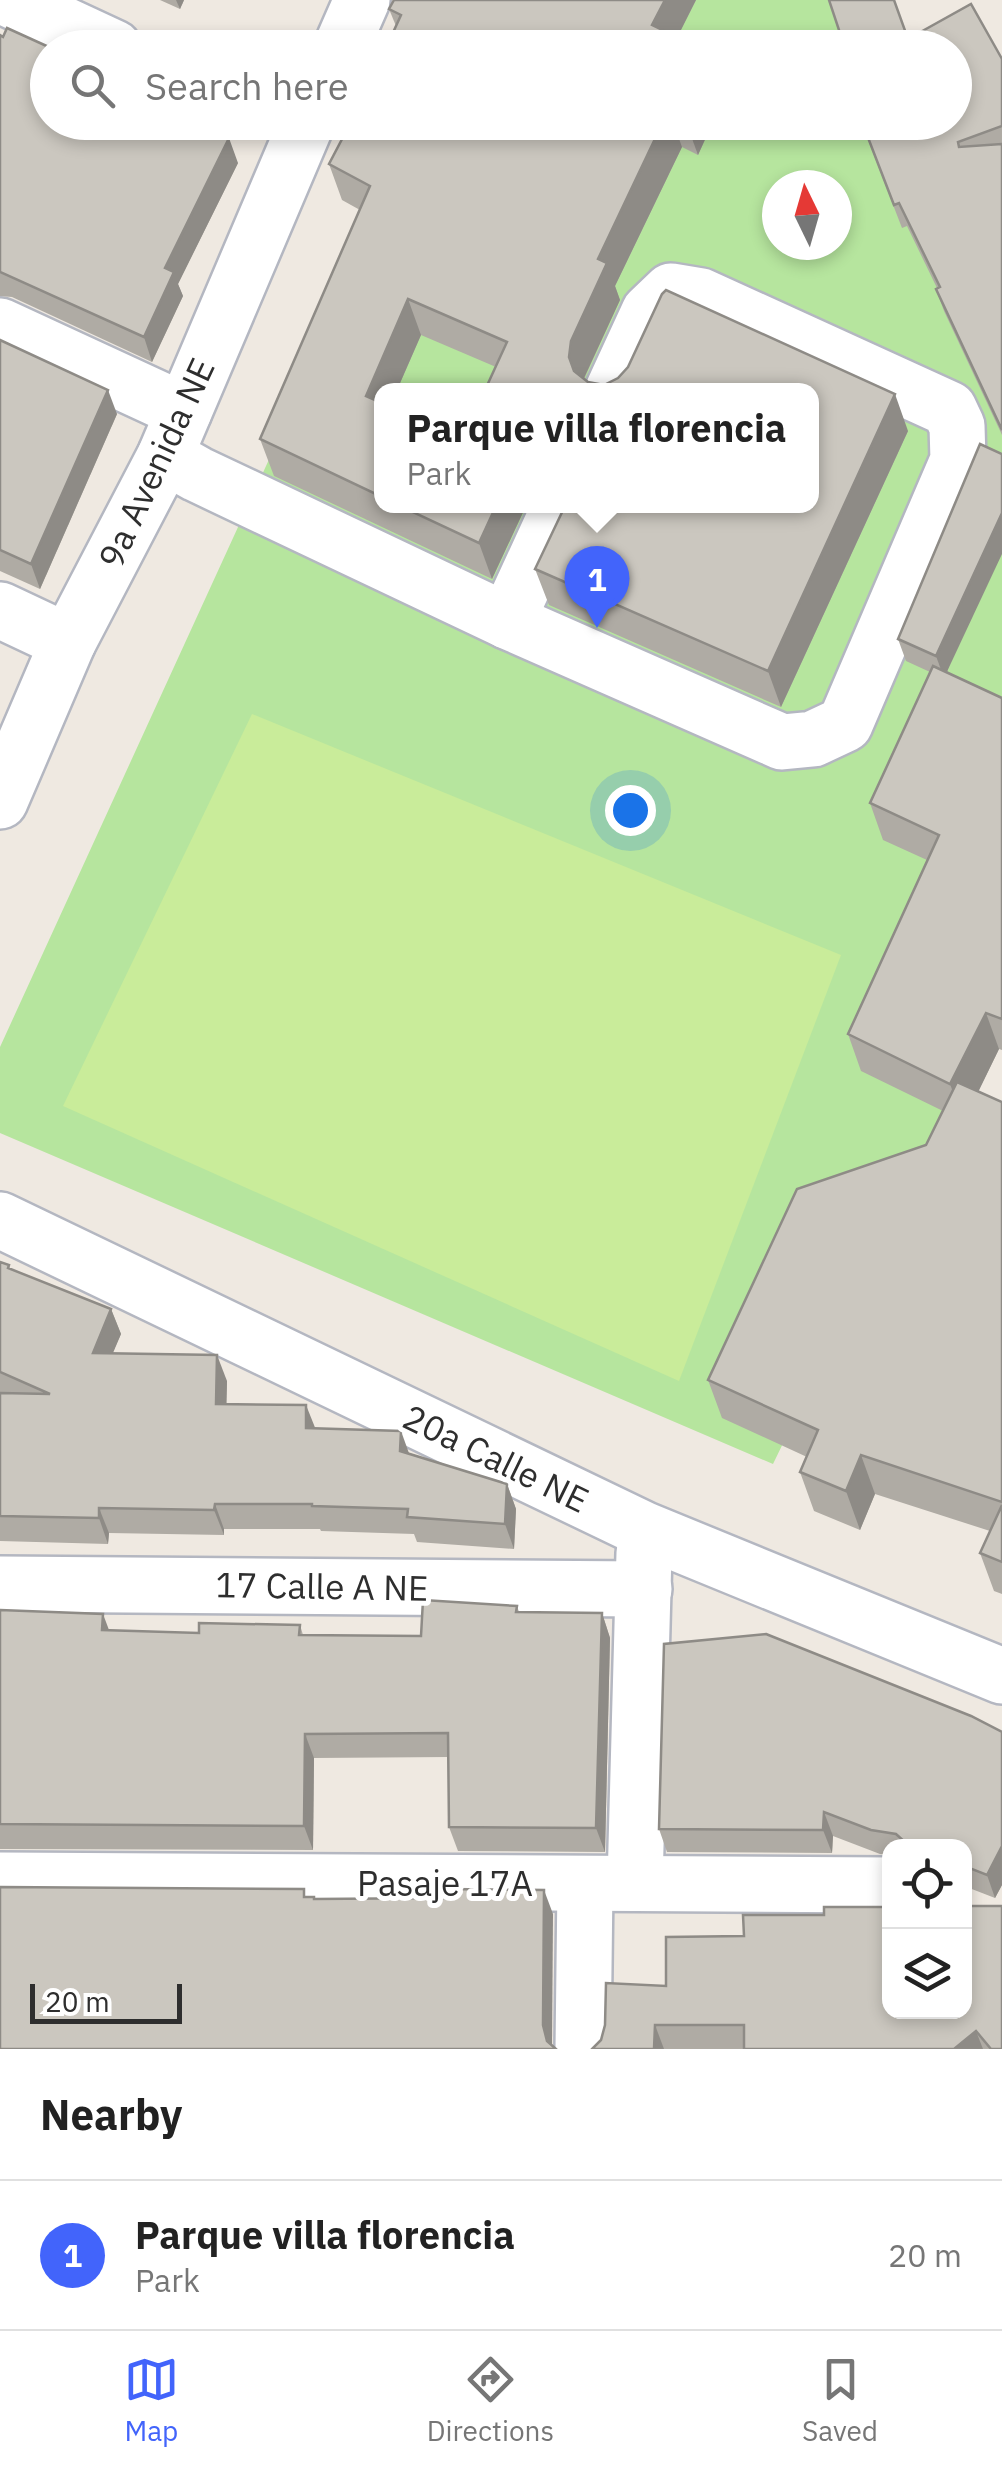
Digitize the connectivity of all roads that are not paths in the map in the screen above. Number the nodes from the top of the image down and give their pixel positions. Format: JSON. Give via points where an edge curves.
{"nodes":[{"id":1,"x":11,"y":0,"type":"edge"},
{"id":2,"x":362,"y":0,"type":"edge"},
{"id":3,"x":75,"y":30,"type":"edge"},
{"id":4,"x":349,"y":30,"type":"edge"},
{"id":5,"x":289,"y":140,"type":"edge"},
{"id":6,"x":0,"y":326,"type":"edge"},
{"id":7,"x":617,"y":383,"type":"edge"},
{"id":8,"x":174,"y":433,"type":"junction"},
{"id":9,"x":557,"y":513,"type":"edge"},
{"id":10,"x":0,"y":610,"type":"edge"},
{"id":11,"x":507,"y":621,"type":"junction"},
{"id":12,"x":68,"y":642,"type":"junction"},
{"id":13,"x":0,"y":802,"type":"edge"},
{"id":14,"x":0,"y":1220,"type":"edge"},
{"id":15,"x":645,"y":1530,"type":"junction"},
{"id":16,"x":0,"y":1584,"type":"edge"},
{"id":17,"x":644,"y":1589,"type":"junction"},
{"id":18,"x":1002,"y":1676,"type":"edge"},
{"id":19,"x":0,"y":1880,"type":"edge"},
{"id":20,"x":610,"y":1884,"type":"junction"},
{"id":21,"x":882,"y":1884,"type":"edge"},
{"id":22,"x":583,"y":2049,"type":"edge"}],
"edges":[{"from":1,"to":3,"type":"street"},
{"from":2,"to":4,"type":"street"},
{"from":5,"to":8,"type":"street","name":"9a Avenida NE"},
{"from":6,"to":8,"type":"street"},
{"from":7,"to":11,"type":"street","via":[[650,312],[672,291],[702,296],[949,409],[958,460],[845,724],[814,739],[782,742]]},
{"from":8,"to":11,"type":"street","via":[[196,474]]},
{"from":8,"to":12,"type":"street","name":"9a Avenida NE"},
{"from":9,"to":11,"type":"street"},
{"from":10,"to":12,"type":"street"},
{"from":12,"to":13,"type":"street","name":"9a Avenida NE"},
{"from":14,"to":15,"type":"street","name":"20a Calle NE"},
{"from":15,"to":17,"type":"street"},
{"from":15,"to":18,"type":"street","name":"20a Calle NE"},
{"from":16,"to":17,"type":"street","name":"17 Calle A NE"},
{"from":17,"to":20,"type":"street"},
{"from":19,"to":20,"type":"street","name":"Pasaje 17A"},
{"from":20,"to":21,"type":"street","name":"Pasaje 17A"},
{"from":20,"to":22,"type":"street"}]}
